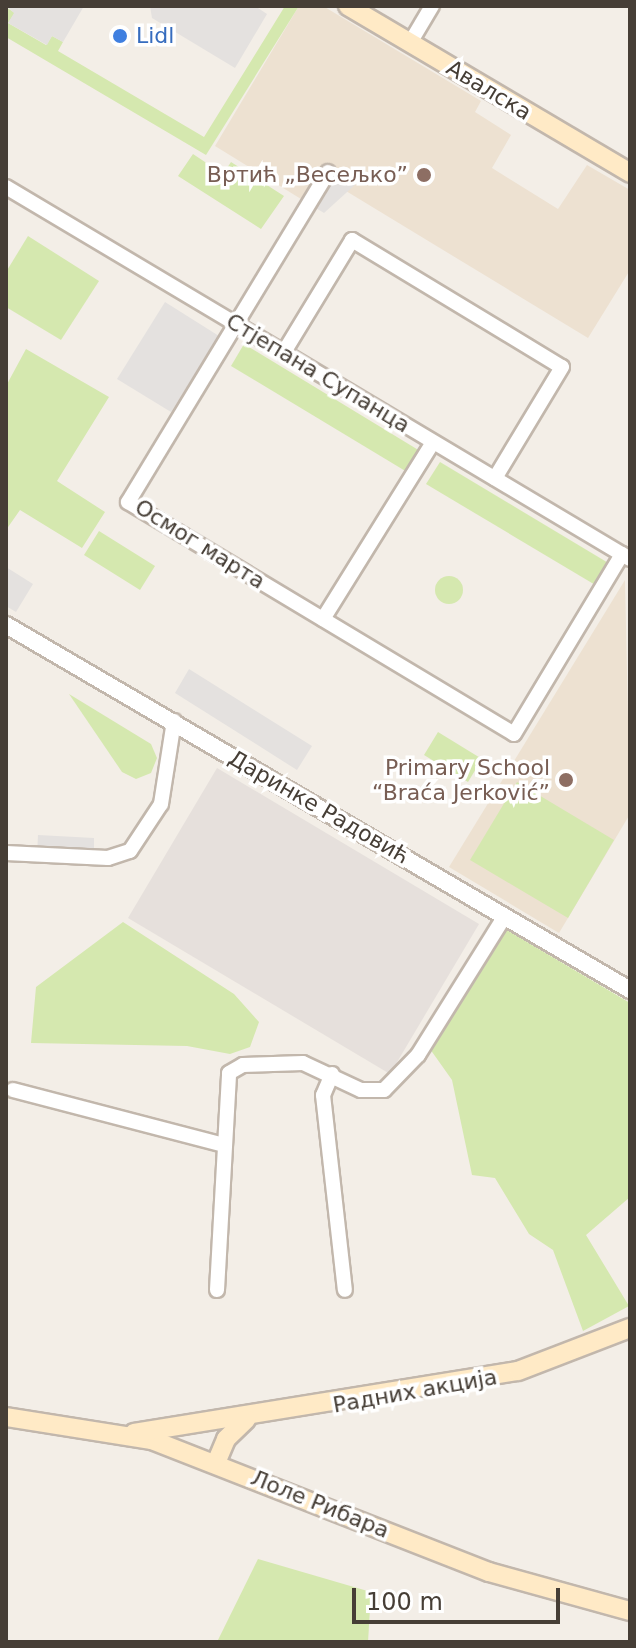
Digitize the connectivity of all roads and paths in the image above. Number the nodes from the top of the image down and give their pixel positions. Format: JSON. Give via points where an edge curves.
{"nodes":[{"id":1,"x":348,"y":6,"type":"edge"},
{"id":2,"x":432,"y":6,"type":"edge"},
{"id":3,"x":410,"y":43,"type":"junction"},
{"id":4,"x":328,"y":172,"type":"dead end"},
{"id":5,"x":630,"y":173,"type":"edge"},
{"id":6,"x":6,"y":187,"type":"edge"},
{"id":7,"x":237,"y":324,"type":"junction"},
{"id":8,"x":284,"y":352,"type":"junction"},
{"id":9,"x":433,"y":442,"type":"junction"},
{"id":10,"x":495,"y":478,"type":"junction"},
{"id":11,"x":626,"y":556,"type":"edge"},
{"id":12,"x":323,"y":619,"type":"junction"},
{"id":13,"x":6,"y":625,"type":"edge"},
{"id":14,"x":174,"y":721,"type":"junction"},
{"id":15,"x":6,"y":853,"type":"edge"},
{"id":16,"x":505,"y":916,"type":"junction"},
{"id":17,"x":630,"y":990,"type":"edge"},
{"id":18,"x":332,"y":1074,"type":"junction"},
{"id":19,"x":13,"y":1090,"type":"dead end"},
{"id":20,"x":224,"y":1145,"type":"junction"},
{"id":21,"x":217,"y":1290,"type":"dead end"},
{"id":22,"x":345,"y":1290,"type":"dead end"},
{"id":23,"x":630,"y":1328,"type":"edge"},
{"id":24,"x":6,"y":1417,"type":"edge"},
{"id":25,"x":246,"y":1420,"type":"junction"},
{"id":26,"x":127,"y":1434,"type":"junction"},
{"id":27,"x":216,"y":1463,"type":"junction"},
{"id":28,"x":630,"y":1611,"type":"edge"}],
"edges":[{"from":1,"to":3,"type":"main road","name":"Авалска"},
{"from":2,"to":3,"type":"street"},
{"from":3,"to":5,"type":"main road","name":"Авалска"},
{"from":4,"to":7,"type":"street"},
{"from":6,"to":7,"type":"street","name":"Стјепана Супанца"},
{"from":7,"to":8,"type":"street","name":"Стјепана Супанца"},
{"from":7,"to":12,"type":"street","name":"Осмог марта","via":[[128,502]]},
{"from":8,"to":9,"type":"street","name":"Стјепана Супанца"},
{"from":8,"to":10,"type":"street","via":[[352,240],[562,367]]},
{"from":9,"to":10,"type":"street","name":"Стјепана Супанца"},
{"from":9,"to":12,"type":"street"},
{"from":10,"to":11,"type":"street","name":"Стјепана Супанца"},
{"from":11,"to":12,"type":"street","name":"Осмог марта","via":[[514,734]]},
{"from":13,"to":14,"type":"street","name":"Даринке Радовић"},
{"from":14,"to":15,"type":"street","via":[[170,773],[158,787],[158,812],[123,854]]},
{"from":14,"to":16,"type":"street","name":"Даринке Радовић"},
{"from":16,"to":17,"type":"street","name":"Даринке Радовић"},
{"from":16,"to":18,"type":"street","via":[[398,1080],[369,1092]]},
{"from":18,"to":20,"type":"street","via":[[295,1063],[233,1069]]},
{"from":18,"to":22,"type":"street","via":[[323,1095]]},
{"from":19,"to":20,"type":"street"},
{"from":20,"to":21,"type":"street"},
{"from":23,"to":25,"type":"main road","name":"Радних акција","via":[[518,1371]]},
{"from":24,"to":26,"type":"main road","name":"Лоле Рибара"},
{"from":25,"to":26,"type":"main road","name":"Радних акција"},
{"from":25,"to":27,"type":"main road","via":[[226,1439]]},
{"from":26,"to":27,"type":"main road","name":"Лоле Рибара"},
{"from":27,"to":28,"type":"main road","name":"Лоле Рибара","via":[[501,1576]]}]}
